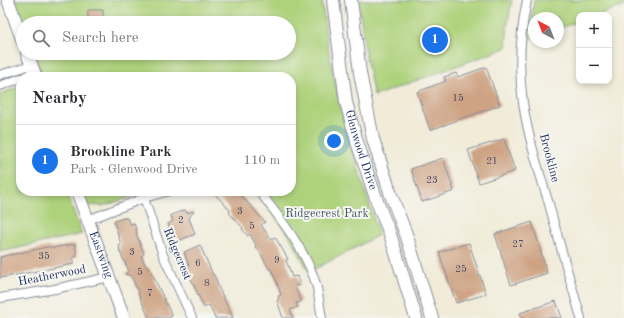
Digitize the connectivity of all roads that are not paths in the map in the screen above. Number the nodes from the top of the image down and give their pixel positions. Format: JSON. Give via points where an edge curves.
{"nodes":[{"id":1,"x":8,"y":0,"type":"edge"},
{"id":2,"x":333,"y":0,"type":"edge"},
{"id":3,"x":351,"y":0,"type":"edge"},
{"id":4,"x":527,"y":0,"type":"edge"},
{"id":5,"x":16,"y":22,"type":"edge"},
{"id":6,"x":29,"y":60,"type":"edge"},
{"id":7,"x":32,"y":72,"type":"edge"},
{"id":8,"x":16,"y":74,"type":"edge"},
{"id":9,"x":0,"y":75,"type":"edge"},
{"id":10,"x":16,"y":80,"type":"edge"},
{"id":11,"x":0,"y":86,"type":"edge"},
{"id":12,"x":79,"y":196,"type":"edge"},
{"id":13,"x":151,"y":196,"type":"edge"},
{"id":14,"x":263,"y":196,"type":"edge"},
{"id":15,"x":144,"y":198,"type":"junction"},
{"id":16,"x":88,"y":220,"type":"junction"},
{"id":17,"x":109,"y":277,"type":"junction"},
{"id":18,"x":0,"y":298,"type":"edge"},
{"id":19,"x":124,"y":318,"type":"edge"},
{"id":20,"x":192,"y":318,"type":"edge"},
{"id":21,"x":322,"y":318,"type":"edge"},
{"id":22,"x":416,"y":318,"type":"edge"},
{"id":23,"x":432,"y":318,"type":"edge"},
{"id":24,"x":581,"y":318,"type":"edge"}],
"edges":[{"from":1,"to":5,"type":"main road"},
{"from":2,"to":22,"type":"main road","name":"Glenwood Drive","via":[[346,102]]},
{"from":3,"to":23,"type":"main road","name":"Glenwood Drive","via":[[373,139]]},
{"from":4,"to":24,"type":"street","name":"Brookline","via":[[522,22],[520,60],[523,103]]},
{"from":6,"to":7,"type":"main road"},
{"from":8,"to":9,"type":"street"},
{"from":10,"to":11,"type":"street"},
{"from":12,"to":16,"type":"main road","name":"Eastwing"},
{"from":13,"to":15,"type":"street"},
{"from":14,"to":21,"type":"street","via":[[308,263],[317,287]]},
{"from":15,"to":16,"type":"street"},
{"from":15,"to":20,"type":"street","name":"Ridgecrest","via":[[163,255]]},
{"from":16,"to":17,"type":"main road","name":"Eastwing"},
{"from":17,"to":18,"type":"street","name":"Heatherwood"},
{"from":17,"to":19,"type":"main road","name":"Eastwing"}]}
